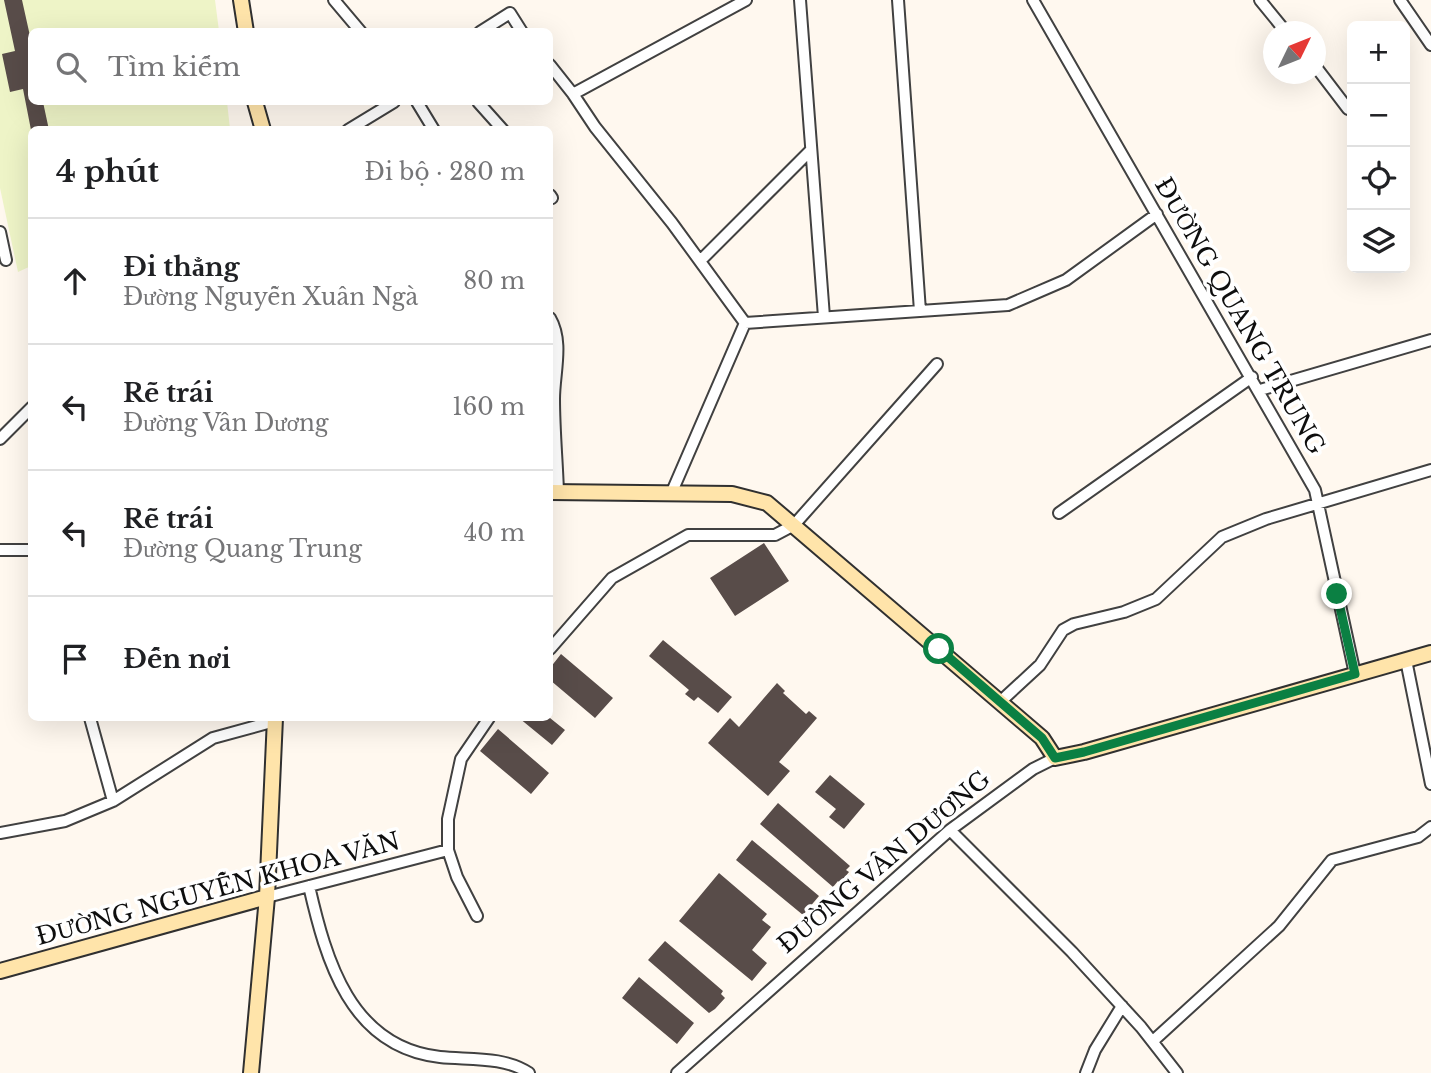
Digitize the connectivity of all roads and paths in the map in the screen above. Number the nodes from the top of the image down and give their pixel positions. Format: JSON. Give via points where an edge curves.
{"nodes":[{"id":1,"x":241,"y":0,"type":"edge"},
{"id":2,"x":334,"y":0,"type":"edge"},
{"id":3,"x":746,"y":0,"type":"edge"},
{"id":4,"x":800,"y":0,"type":"edge"},
{"id":5,"x":898,"y":0,"type":"edge"},
{"id":6,"x":1033,"y":0,"type":"edge"},
{"id":7,"x":1260,"y":0,"type":"edge"},
{"id":8,"x":1400,"y":0,"type":"edge"},
{"id":9,"x":1277,"y":21,"type":"edge"},
{"id":10,"x":245,"y":28,"type":"edge"},
{"id":11,"x":358,"y":28,"type":"edge"},
{"id":12,"x":486,"y":28,"type":"edge"},
{"id":13,"x":519,"y":28,"type":"edge"},
{"id":14,"x":1431,"y":45,"type":"edge"},
{"id":15,"x":553,"y":69,"type":"edge"},
{"id":16,"x":1326,"y":81,"type":"edge"},
{"id":17,"x":573,"y":94,"type":"junction"},
{"id":18,"x":256,"y":105,"type":"edge"},
{"id":19,"x":389,"y":105,"type":"edge"},
{"id":20,"x":419,"y":105,"type":"edge"},
{"id":21,"x":481,"y":105,"type":"edge"},
{"id":22,"x":1347,"y":108,"type":"edge"},
{"id":23,"x":261,"y":126,"type":"edge"},
{"id":24,"x":355,"y":126,"type":"edge"},
{"id":25,"x":432,"y":126,"type":"edge"},
{"id":26,"x":499,"y":126,"type":"edge"},
{"id":27,"x":811,"y":150,"type":"junction"},
{"id":28,"x":1157,"y":214,"type":"junction"},
{"id":29,"x":0,"y":232,"type":"edge"},
{"id":30,"x":6,"y":260,"type":"dead end"},
{"id":31,"x":700,"y":261,"type":"junction"},
{"id":32,"x":920,"y":311,"type":"junction"},
{"id":33,"x":824,"y":317,"type":"junction"},
{"id":34,"x":553,"y":323,"type":"edge"},
{"id":35,"x":746,"y":323,"type":"junction"},
{"id":36,"x":1431,"y":340,"type":"edge"},
{"id":37,"x":937,"y":364,"type":"dead end"},
{"id":38,"x":1252,"y":377,"type":"junction"},
{"id":39,"x":1260,"y":390,"type":"junction"},
{"id":40,"x":28,"y":411,"type":"edge"},
{"id":41,"x":0,"y":439,"type":"edge"},
{"id":42,"x":1431,"y":470,"type":"edge"},
{"id":43,"x":554,"y":492,"type":"edge"},
{"id":44,"x":671,"y":494,"type":"junction"},
{"id":45,"x":1317,"y":505,"type":"junction"},
{"id":46,"x":1059,"y":513,"type":"dead end"},
{"id":47,"x":794,"y":525,"type":"junction"},
{"id":48,"x":0,"y":550,"type":"edge"},
{"id":49,"x":28,"y":550,"type":"edge"},
{"id":50,"x":553,"y":646,"type":"edge"},
{"id":51,"x":1431,"y":653,"type":"edge"},
{"id":52,"x":1406,"y":660,"type":"junction"},
{"id":53,"x":1355,"y":674,"type":"junction"},
{"id":54,"x":1000,"y":702,"type":"junction"},
{"id":55,"x":91,"y":721,"type":"edge"},
{"id":56,"x":268,"y":721,"type":"edge"},
{"id":57,"x":275,"y":721,"type":"edge"},
{"id":58,"x":487,"y":721,"type":"edge"},
{"id":59,"x":1055,"y":758,"type":"junction"},
{"id":60,"x":1431,"y":784,"type":"edge"},
{"id":61,"x":113,"y":801,"type":"junction"},
{"id":62,"x":1431,"y":827,"type":"edge"},
{"id":63,"x":950,"y":830,"type":"junction"},
{"id":64,"x":0,"y":832,"type":"edge"},
{"id":65,"x":448,"y":850,"type":"junction"},
{"id":66,"x":309,"y":886,"type":"junction"},
{"id":67,"x":267,"y":897,"type":"junction"},
{"id":68,"x":477,"y":916,"type":"dead end"},
{"id":69,"x":0,"y":971,"type":"edge"},
{"id":70,"x":1122,"y":1006,"type":"junction"},
{"id":71,"x":1153,"y":1041,"type":"junction"},
{"id":72,"x":251,"y":1073,"type":"edge"},
{"id":73,"x":529,"y":1073,"type":"edge"},
{"id":74,"x":677,"y":1073,"type":"edge"},
{"id":75,"x":1086,"y":1073,"type":"edge"},
{"id":76,"x":1177,"y":1073,"type":"edge"}],
"edges":[{"from":1,"to":10,"type":"street"},
{"from":2,"to":11,"type":"street"},
{"from":3,"to":17,"type":"street"},
{"from":4,"to":27,"type":"street"},
{"from":5,"to":32,"type":"street"},
{"from":6,"to":28,"type":"street","name":"ĐƯỜNG QUANG TRUNG"},
{"from":7,"to":9,"type":"street"},
{"from":8,"to":14,"type":"street"},
{"from":12,"to":13,"type":"street","via":[[510,13]]},
{"from":15,"to":17,"type":"street"},
{"from":16,"to":22,"type":"street"},
{"from":17,"to":31,"type":"street"},
{"from":18,"to":23,"type":"street"},
{"from":19,"to":24,"type":"street"},
{"from":20,"to":25,"type":"street"},
{"from":21,"to":26,"type":"street"},
{"from":27,"to":31,"type":"street"},
{"from":27,"to":33,"type":"street"},
{"from":28,"to":32,"type":"street","via":[[1066,280],[1008,305]]},
{"from":28,"to":38,"type":"street","name":"ĐƯỜNG QUANG TRUNG"},
{"from":29,"to":30,"type":"street"},
{"from":31,"to":35,"type":"street"},
{"from":32,"to":33,"type":"street"},
{"from":33,"to":35,"type":"street"},
{"from":34,"to":43,"type":"street","via":[[558,357]]},
{"from":35,"to":44,"type":"street"},
{"from":36,"to":39,"type":"street"},
{"from":37,"to":47,"type":"street"},
{"from":38,"to":39,"type":"street","name":"ĐƯỜNG QUANG TRUNG"},
{"from":38,"to":46,"type":"street"},
{"from":39,"to":45,"type":"street","name":"ĐƯỜNG QUANG TRUNG","via":[[1315,490]]},
{"from":40,"to":41,"type":"street"},
{"from":42,"to":45,"type":"street"},
{"from":43,"to":44,"type":"street"},
{"from":44,"to":47,"type":"street","via":[[732,494],[767,503]]},
{"from":45,"to":53,"type":"street","name":"ĐƯỜNG QUANG TRUNG"},
{"from":45,"to":54,"type":"street","via":[[1223,537],[1156,599],[1063,630],[1040,665]]},
{"from":47,"to":50,"type":"street","via":[[775,535],[688,535],[612,578]]},
{"from":47,"to":54,"type":"street"},
{"from":48,"to":49,"type":"street"},
{"from":51,"to":52,"type":"street","name":"ĐƯỜNG VÂN DƯƠNG"},
{"from":52,"to":53,"type":"street","name":"ĐƯỜNG VÂN DƯƠNG"},
{"from":52,"to":60,"type":"street"},
{"from":53,"to":59,"type":"street","name":"ĐƯỜNG VÂN DƯƠNG"},
{"from":54,"to":59,"type":"street","via":[[1042,738]]},
{"from":55,"to":61,"type":"street"},
{"from":56,"to":61,"type":"street","via":[[213,738]]},
{"from":57,"to":67,"type":"street"},
{"from":58,"to":65,"type":"street","via":[[461,759],[448,819]]},
{"from":59,"to":63,"type":"street","name":"ĐƯỜNG VÂN DƯƠNG","via":[[1032,769]]},
{"from":61,"to":64,"type":"street","via":[[65,821]]},
{"from":62,"to":71,"type":"street","via":[[1418,837],[1332,860],[1279,926]]},
{"from":63,"to":70,"type":"street"},
{"from":63,"to":74,"type":"street","name":"ĐƯỜNG VÂN DƯƠNG"},
{"from":65,"to":66,"type":"street","name":"ĐƯỜNG NGUYỄN KHOA VĂN"},
{"from":65,"to":68,"type":"street"},
{"from":66,"to":67,"type":"street","name":"ĐƯỜNG NGUYỄN KHOA VĂN"},
{"from":66,"to":73,"type":"street","via":[[337,982],[380,1033],[413,1051],[509,1064]]},
{"from":67,"to":69,"type":"street","name":"ĐƯỜNG NGUYỄN KHOA VĂN"},
{"from":67,"to":72,"type":"street"},
{"from":70,"to":71,"type":"street"},
{"from":70,"to":75,"type":"street"},
{"from":71,"to":76,"type":"street"}]}
